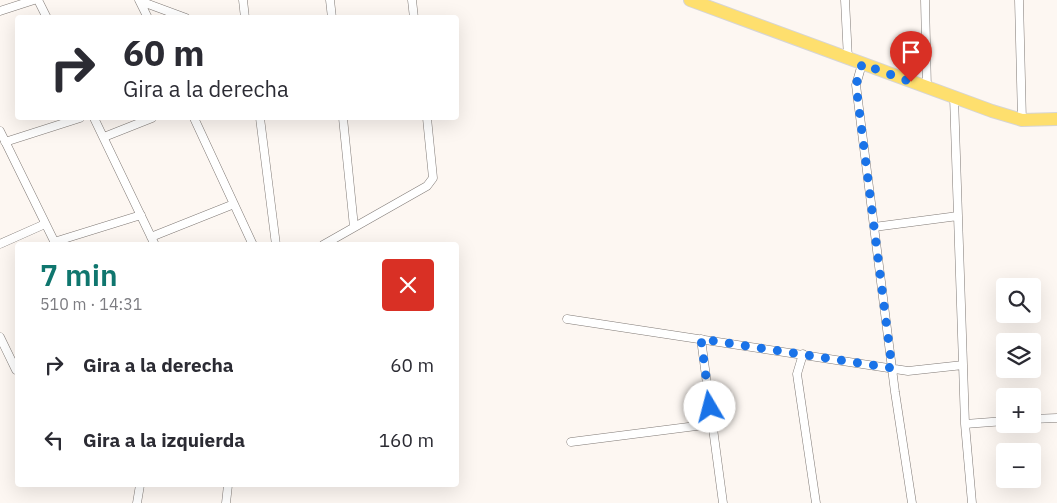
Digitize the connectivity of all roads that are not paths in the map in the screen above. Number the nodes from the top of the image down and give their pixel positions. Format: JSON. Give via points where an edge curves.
{"nodes":[{"id":1,"x":34,"y":0,"type":"edge"},
{"id":2,"x":38,"y":0,"type":"edge"},
{"id":3,"x":243,"y":0,"type":"edge"},
{"id":4,"x":330,"y":0,"type":"edge"},
{"id":5,"x":412,"y":0,"type":"edge"},
{"id":6,"x":690,"y":0,"type":"edge"},
{"id":7,"x":845,"y":0,"type":"edge"},
{"id":8,"x":925,"y":0,"type":"edge"},
{"id":9,"x":1019,"y":0,"type":"edge"},
{"id":10,"x":140,"y":1,"type":"edge"},
{"id":11,"x":0,"y":11,"type":"edge"},
{"id":12,"x":46,"y":15,"type":"edge"},
{"id":13,"x":147,"y":15,"type":"edge"},
{"id":14,"x":178,"y":15,"type":"edge"},
{"id":15,"x":245,"y":15,"type":"edge"},
{"id":16,"x":332,"y":15,"type":"edge"},
{"id":17,"x":414,"y":15,"type":"edge"},
{"id":18,"x":848,"y":58,"type":"junction"},
{"id":19,"x":862,"y":64,"type":"junction"},
{"id":20,"x":927,"y":88,"type":"junction"},
{"id":21,"x":954,"y":97,"type":"junction"},
{"id":22,"x":74,"y":120,"type":"edge"},
{"id":23,"x":95,"y":120,"type":"edge"},
{"id":24,"x":147,"y":120,"type":"edge"},
{"id":25,"x":195,"y":120,"type":"edge"},
{"id":26,"x":260,"y":120,"type":"edge"},
{"id":27,"x":343,"y":120,"type":"edge"},
{"id":28,"x":427,"y":120,"type":"edge"},
{"id":29,"x":1022,"y":120,"type":"junction"},
{"id":30,"x":1057,"y":120,"type":"edge"},
{"id":31,"x":0,"y":133,"type":"edge"},
{"id":32,"x":104,"y":137,"type":"junction"},
{"id":33,"x":5,"y":142,"type":"junction"},
{"id":34,"x":234,"y":204,"type":"junction"},
{"id":35,"x":141,"y":214,"type":"junction"},
{"id":36,"x":958,"y":216,"type":"junction"},
{"id":37,"x":45,"y":224,"type":"junction"},
{"id":38,"x":354,"y":227,"type":"junction"},
{"id":39,"x":874,"y":227,"type":"junction"},
{"id":40,"x":153,"y":241,"type":"edge"},
{"id":41,"x":54,"y":242,"type":"edge"},
{"id":42,"x":61,"y":242,"type":"edge"},
{"id":43,"x":252,"y":242,"type":"edge"},
{"id":44,"x":276,"y":242,"type":"edge"},
{"id":45,"x":328,"y":242,"type":"edge"},
{"id":46,"x":0,"y":244,"type":"edge"},
{"id":47,"x":567,"y":319,"type":"dead end"},
{"id":48,"x":0,"y":337,"type":"edge"},
{"id":49,"x":701,"y":339,"type":"junction"},
{"id":50,"x":804,"y":354,"type":"junction"},
{"id":51,"x":963,"y":365,"type":"junction"},
{"id":52,"x":15,"y":368,"type":"edge"},
{"id":53,"x":892,"y":368,"type":"junction"},
{"id":54,"x":1057,"y":418,"type":"edge"},
{"id":55,"x":1041,"y":419,"type":"edge"},
{"id":56,"x":996,"y":422,"type":"edge"},
{"id":57,"x":712,"y":424,"type":"junction"},
{"id":58,"x":965,"y":424,"type":"junction"},
{"id":59,"x":571,"y":442,"type":"dead end"},
{"id":60,"x":140,"y":487,"type":"edge"},
{"id":61,"x":228,"y":487,"type":"edge"},
{"id":62,"x":138,"y":503,"type":"edge"},
{"id":63,"x":226,"y":503,"type":"edge"},
{"id":64,"x":723,"y":503,"type":"edge"},
{"id":65,"x":816,"y":503,"type":"edge"},
{"id":66,"x":912,"y":503,"type":"edge"},
{"id":67,"x":972,"y":503,"type":"edge"}],
"edges":[{"from":1,"to":11,"type":"street"},
{"from":2,"to":12,"type":"street"},
{"from":3,"to":15,"type":"street"},
{"from":4,"to":16,"type":"street"},
{"from":5,"to":17,"type":"street"},
{"from":6,"to":18,"type":"main road"},
{"from":7,"to":18,"type":"street"},
{"from":8,"to":20,"type":"street"},
{"from":9,"to":29,"type":"street"},
{"from":10,"to":13,"type":"street"},
{"from":10,"to":14,"type":"street"},
{"from":18,"to":19,"type":"main road"},
{"from":19,"to":20,"type":"main road"},
{"from":19,"to":39,"type":"street","via":[[856,85]]},
{"from":20,"to":21,"type":"main road"},
{"from":21,"to":29,"type":"main road"},
{"from":21,"to":36,"type":"street"},
{"from":22,"to":33,"type":"street"},
{"from":23,"to":32,"type":"street"},
{"from":24,"to":32,"type":"street"},
{"from":25,"to":34,"type":"street"},
{"from":26,"to":44,"type":"street"},
{"from":27,"to":38,"type":"street"},
{"from":28,"to":38,"type":"street","via":[[433,178],[427,186]]},
{"from":29,"to":30,"type":"main road"},
{"from":31,"to":33,"type":"street"},
{"from":32,"to":35,"type":"street"},
{"from":33,"to":37,"type":"street"},
{"from":34,"to":40,"type":"street"},
{"from":34,"to":43,"type":"street"},
{"from":35,"to":40,"type":"street"},
{"from":35,"to":42,"type":"street"},
{"from":36,"to":39,"type":"street"},
{"from":36,"to":51,"type":"street"},
{"from":37,"to":41,"type":"street"},
{"from":37,"to":46,"type":"street"},
{"from":38,"to":45,"type":"street"},
{"from":39,"to":53,"type":"street"},
{"from":47,"to":49,"type":"street"},
{"from":48,"to":52,"type":"street"},
{"from":49,"to":50,"type":"street"},
{"from":49,"to":57,"type":"street"},
{"from":50,"to":53,"type":"street"},
{"from":50,"to":65,"type":"street","via":[[797,374]]},
{"from":51,"to":53,"type":"street","via":[[908,371]]},
{"from":51,"to":58,"type":"street"},
{"from":53,"to":66,"type":"street"},
{"from":54,"to":55,"type":"street"},
{"from":56,"to":58,"type":"street"},
{"from":57,"to":59,"type":"street"},
{"from":57,"to":64,"type":"street"},
{"from":58,"to":67,"type":"street"},
{"from":60,"to":62,"type":"street"},
{"from":61,"to":63,"type":"street"}]}
